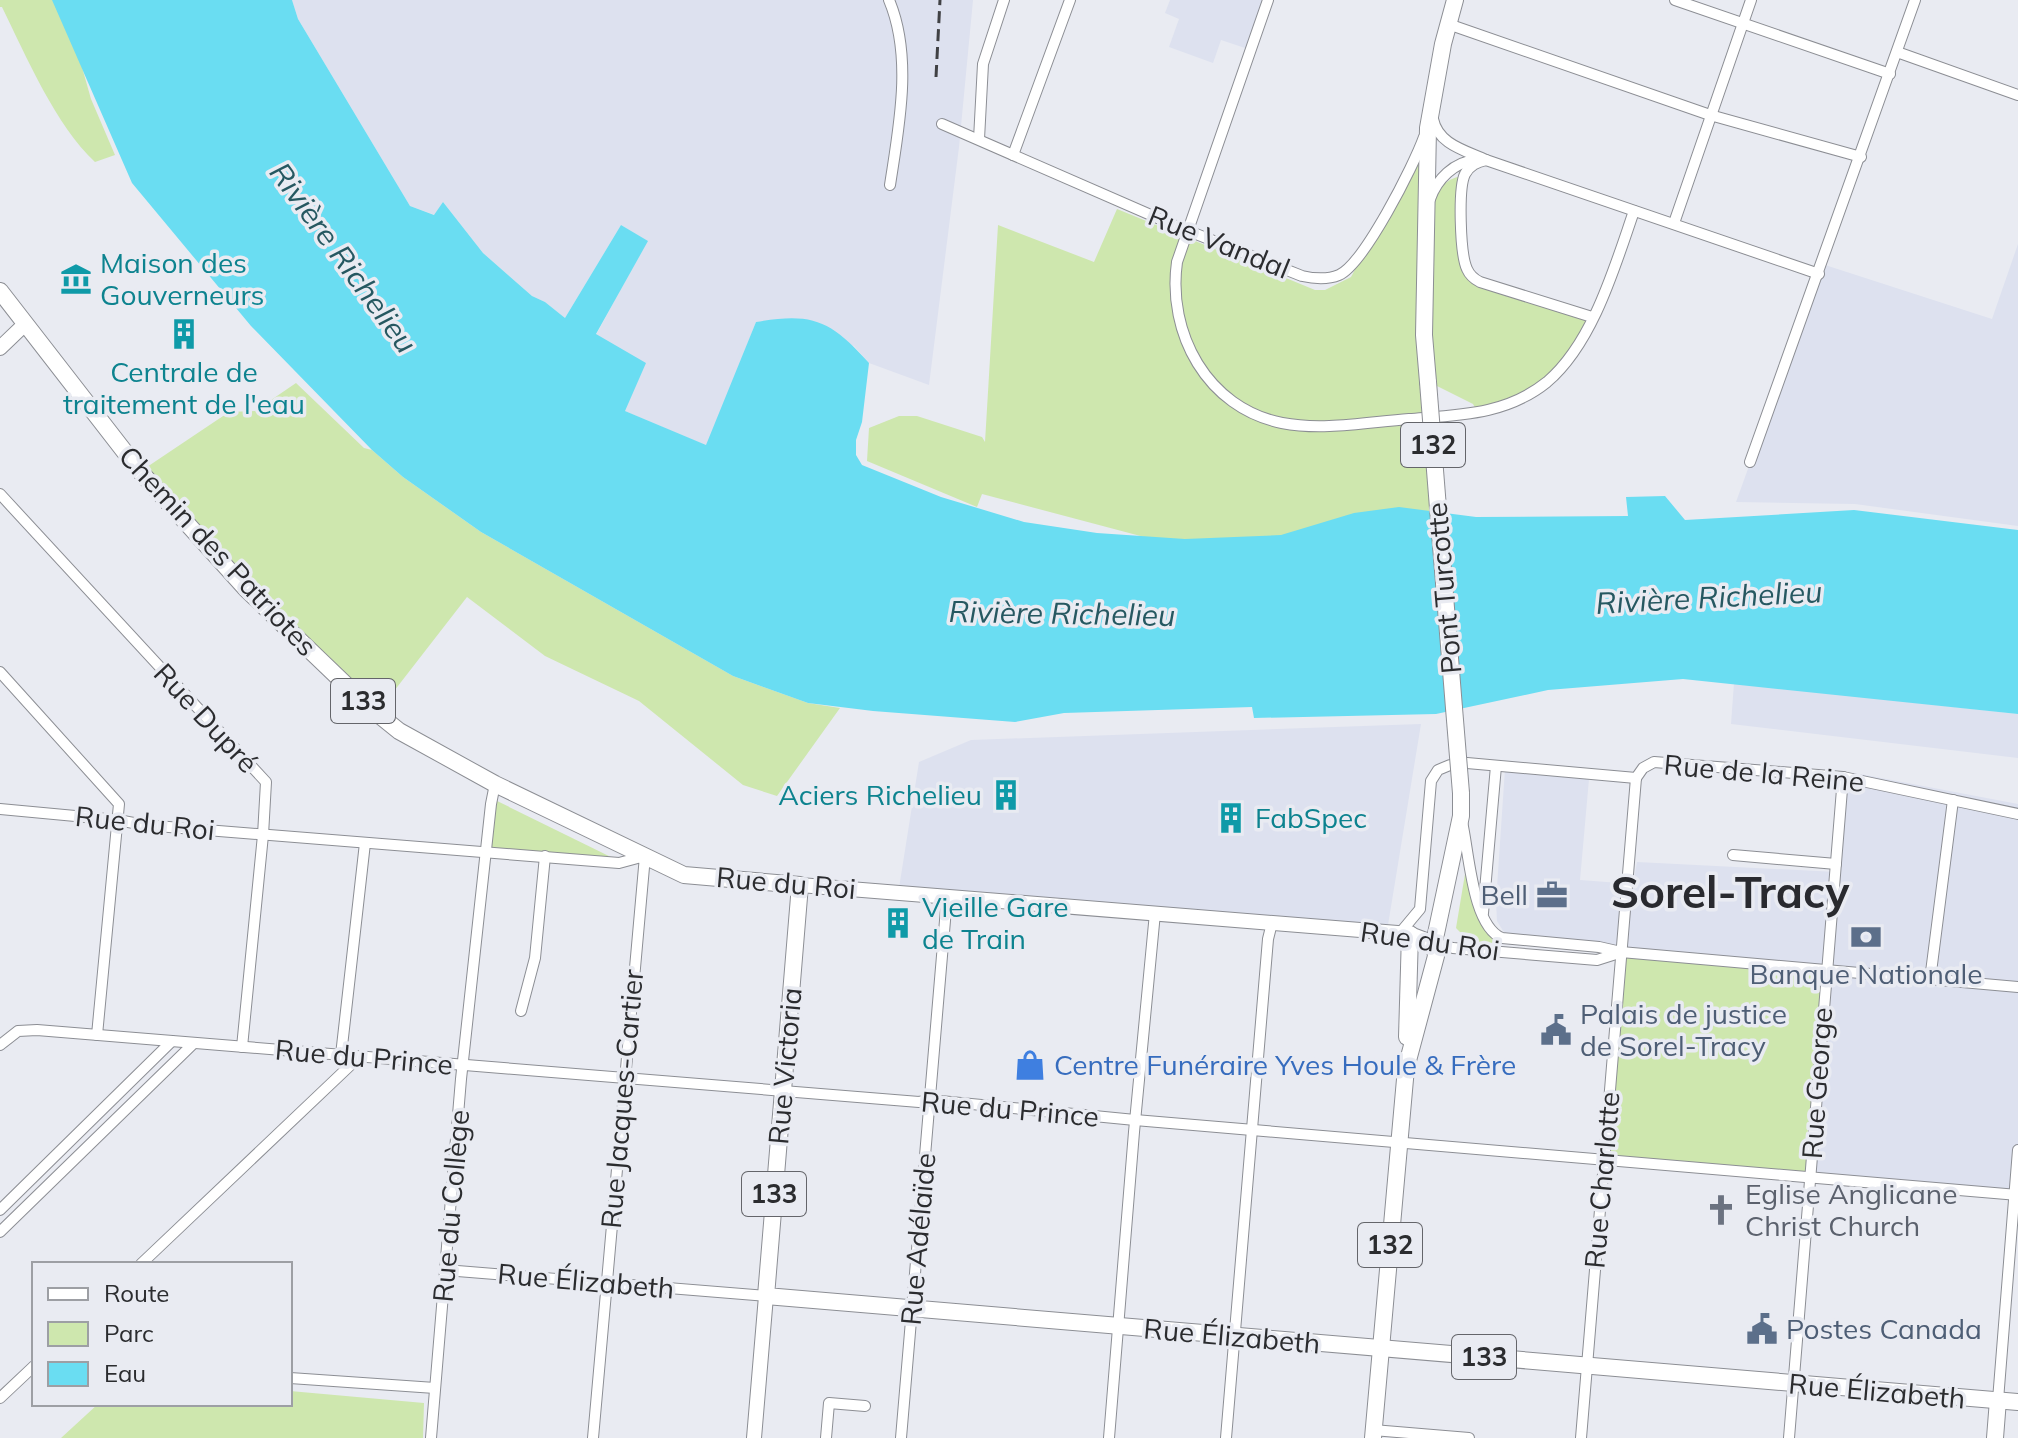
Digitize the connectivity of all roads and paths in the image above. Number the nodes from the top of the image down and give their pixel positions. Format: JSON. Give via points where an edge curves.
{"nodes":[{"id":1,"x":889,"y":0,"type":"edge"},
{"id":2,"x":1004,"y":0,"type":"edge"},
{"id":3,"x":1070,"y":0,"type":"edge"},
{"id":4,"x":1268,"y":0,"type":"edge"},
{"id":5,"x":1455,"y":0,"type":"edge"},
{"id":6,"x":1675,"y":0,"type":"edge"},
{"id":7,"x":1751,"y":0,"type":"edge"},
{"id":8,"x":1915,"y":0,"type":"edge"},
{"id":9,"x":1743,"y":23,"type":"junction"},
{"id":10,"x":1448,"y":24,"type":"junction"},
{"id":11,"x":1897,"y":52,"type":"junction"},
{"id":12,"x":1890,"y":74,"type":"junction"},
{"id":13,"x":2018,"y":95,"type":"edge"},
{"id":14,"x":1431,"y":105,"type":"junction"},
{"id":15,"x":1710,"y":115,"type":"junction"},
{"id":16,"x":942,"y":124,"type":"dead end"},
{"id":17,"x":1428,"y":128,"type":"junction"},
{"id":18,"x":979,"y":139,"type":"junction"},
{"id":19,"x":1013,"y":155,"type":"junction"},
{"id":20,"x":1861,"y":157,"type":"junction"},
{"id":21,"x":1486,"y":160,"type":"junction"},
{"id":22,"x":890,"y":185,"type":"dead end"},
{"id":23,"x":1634,"y":211,"type":"junction"},
{"id":24,"x":1427,"y":217,"type":"junction"},
{"id":25,"x":1674,"y":223,"type":"junction"},
{"id":26,"x":1188,"y":230,"type":"junction"},
{"id":27,"x":1819,"y":274,"type":"junction"},
{"id":28,"x":1,"y":292,"type":"edge"},
{"id":29,"x":0,"y":315,"type":"edge"},
{"id":30,"x":1592,"y":317,"type":"junction"},
{"id":31,"x":24,"y":325,"type":"junction"},
{"id":32,"x":0,"y":348,"type":"edge"},
{"id":33,"x":1750,"y":462,"type":"dead end"},
{"id":34,"x":0,"y":494,"type":"edge"},
{"id":35,"x":0,"y":672,"type":"edge"},
{"id":36,"x":1467,"y":763,"type":"dead end"},
{"id":37,"x":1450,"y":765,"type":"dead end"},
{"id":38,"x":1496,"y":766,"type":"junction"},
{"id":39,"x":1843,"y":777,"type":"junction"},
{"id":40,"x":1636,"y":778,"type":"junction"},
{"id":41,"x":495,"y":784,"type":"junction"},
{"id":42,"x":1953,"y":800,"type":"junction"},
{"id":43,"x":0,"y":809,"type":"edge"},
{"id":44,"x":2018,"y":814,"type":"edge"},
{"id":45,"x":1461,"y":816,"type":"junction"},
{"id":46,"x":118,"y":820,"type":"junction"},
{"id":47,"x":263,"y":835,"type":"junction"},
{"id":48,"x":365,"y":843,"type":"junction"},
{"id":49,"x":486,"y":851,"type":"junction"},
{"id":50,"x":1733,"y":855,"type":"dead end"},
{"id":51,"x":545,"y":856,"type":"junction"},
{"id":52,"x":645,"y":856,"type":"junction"},
{"id":53,"x":1836,"y":864,"type":"junction"},
{"id":54,"x":800,"y":885,"type":"junction"},
{"id":55,"x":947,"y":897,"type":"junction"},
{"id":56,"x":1155,"y":913,"type":"junction"},
{"id":57,"x":1483,"y":913,"type":"junction"},
{"id":58,"x":1272,"y":923,"type":"junction"},
{"id":59,"x":1405,"y":934,"type":"junction"},
{"id":60,"x":1434,"y":943,"type":"junction"},
{"id":61,"x":1621,"y":952,"type":"junction"},
{"id":62,"x":1826,"y":971,"type":"junction"},
{"id":63,"x":1930,"y":980,"type":"junction"},
{"id":64,"x":2018,"y":987,"type":"edge"},
{"id":65,"x":521,"y":1011,"type":"dead end"},
{"id":66,"x":97,"y":1035,"type":"junction"},
{"id":67,"x":1,"y":1041,"type":"edge"},
{"id":68,"x":172,"y":1041,"type":"junction"},
{"id":69,"x":194,"y":1043,"type":"junction"},
{"id":70,"x":242,"y":1047,"type":"junction"},
{"id":71,"x":1411,"y":1050,"type":"junction"},
{"id":72,"x":341,"y":1055,"type":"junction"},
{"id":73,"x":359,"y":1057,"type":"junction"},
{"id":74,"x":463,"y":1065,"type":"junction"},
{"id":75,"x":624,"y":1078,"type":"junction"},
{"id":76,"x":783,"y":1091,"type":"junction"},
{"id":77,"x":930,"y":1100,"type":"junction"},
{"id":78,"x":1135,"y":1120,"type":"junction"},
{"id":79,"x":82,"y":1130,"type":"junction"},
{"id":80,"x":1252,"y":1130,"type":"junction"},
{"id":81,"x":1399,"y":1141,"type":"junction"},
{"id":82,"x":93,"y":1142,"type":"junction"},
{"id":83,"x":2018,"y":1150,"type":"edge"},
{"id":84,"x":1603,"y":1160,"type":"junction"},
{"id":85,"x":1810,"y":1178,"type":"junction"},
{"id":86,"x":2016,"y":1195,"type":"edge"},
{"id":87,"x":12,"y":1198,"type":"junction"},
{"id":88,"x":0,"y":1210,"type":"edge"},
{"id":89,"x":23,"y":1210,"type":"junction"},
{"id":90,"x":2018,"y":1222,"type":"edge"},
{"id":91,"x":0,"y":1232,"type":"edge"},
{"id":92,"x":2011,"y":1232,"type":"junction"},
{"id":93,"x":143,"y":1262,"type":"edge"},
{"id":94,"x":445,"y":1270,"type":"junction"},
{"id":95,"x":606,"y":1282,"type":"junction"},
{"id":96,"x":766,"y":1296,"type":"junction"},
{"id":97,"x":911,"y":1308,"type":"junction"},
{"id":98,"x":1118,"y":1326,"type":"junction"},
{"id":99,"x":1234,"y":1337,"type":"junction"},
{"id":100,"x":1380,"y":1349,"type":"junction"},
{"id":101,"x":1587,"y":1366,"type":"junction"},
{"id":102,"x":32,"y":1368,"type":"edge"},
{"id":103,"x":292,"y":1378,"type":"edge"},
{"id":104,"x":1794,"y":1384,"type":"junction"},
{"id":105,"x":435,"y":1388,"type":"junction"},
{"id":106,"x":0,"y":1398,"type":"edge"},
{"id":107,"x":1998,"y":1400,"type":"junction"},
{"id":108,"x":2018,"y":1402,"type":"edge"},
{"id":109,"x":865,"y":1406,"type":"dead end"},
{"id":110,"x":1373,"y":1434,"type":"edge"},
{"id":111,"x":431,"y":1438,"type":"edge"},
{"id":112,"x":593,"y":1438,"type":"edge"},
{"id":113,"x":754,"y":1438,"type":"edge"},
{"id":114,"x":826,"y":1438,"type":"edge"},
{"id":115,"x":901,"y":1438,"type":"edge"},
{"id":116,"x":1109,"y":1438,"type":"edge"},
{"id":117,"x":1226,"y":1438,"type":"edge"},
{"id":118,"x":1469,"y":1438,"type":"edge"},
{"id":119,"x":1581,"y":1438,"type":"edge"},
{"id":120,"x":1789,"y":1438,"type":"edge"},
{"id":121,"x":1995,"y":1438,"type":"edge"}],
"edges":[{"from":1,"to":22,"type":"street","via":[[898,29],[901,96]]},
{"from":2,"to":18,"type":"street","via":[[983,64]]},
{"from":3,"to":19,"type":"street"},
{"from":4,"to":26,"type":"street"},
{"from":5,"to":10,"type":"main road","number":"132"},
{"from":6,"to":9,"type":"street"},
{"from":7,"to":9,"type":"street"},
{"from":8,"to":11,"type":"street"},
{"from":9,"to":12,"type":"street"},
{"from":9,"to":15,"type":"street"},
{"from":10,"to":14,"type":"main road","number":"132"},
{"from":10,"to":15,"type":"street"},
{"from":11,"to":12,"type":"street"},
{"from":11,"to":13,"type":"street"},
{"from":12,"to":20,"type":"street"},
{"from":14,"to":17,"type":"main road","number":"132"},
{"from":14,"to":21,"type":"street","via":[[1443,139]]},
{"from":15,"to":20,"type":"street"},
{"from":15,"to":25,"type":"street"},
{"from":16,"to":18,"type":"street","name":"Rue Vandal"},
{"from":17,"to":24,"type":"main road","number":"132"},
{"from":17,"to":26,"type":"street","name":"Rue Vandal","via":[[1367,246],[1340,274],[1302,276]]},
{"from":18,"to":19,"type":"street","name":"Rue Vandal"},
{"from":19,"to":26,"type":"street","name":"Rue Vandal"},
{"from":20,"to":27,"type":"street"},
{"from":21,"to":23,"type":"street"},
{"from":21,"to":24,"type":"street","via":[[1448,172],[1432,194]]},
{"from":21,"to":30,"type":"street","via":[[1472,165],[1461,189],[1463,256],[1469,273],[1480,282]]},
{"from":23,"to":25,"type":"street"},
{"from":23,"to":30,"type":"street"},
{"from":24,"to":45,"type":"main road","name":"Pont Turcotte","number":"132","bridge":true,"via":[[1424,335]]},
{"from":25,"to":27,"type":"street"},
{"from":26,"to":30,"type":"street","via":[[1177,262],[1176,305],[1198,366],[1235,403],[1299,425],[1478,413],[1516,402],[1568,359]]},
{"from":27,"to":33,"type":"street"},
{"from":28,"to":29,"type":"main road"},
{"from":28,"to":31,"type":"main road","name":"Chemin des Patriotes","number":"133"},
{"from":31,"to":32,"type":"main road"},
{"from":31,"to":41,"type":"main road","name":"Chemin des Patriotes","number":"133","via":[[138,469],[246,589],[383,719],[418,744]]},
{"from":34,"to":47,"type":"street","name":"Rue Dupré","via":[[262,777],[267,787]]},
{"from":35,"to":46,"type":"street","via":[[116,798]]},
{"from":36,"to":38,"type":"street","name":"Rue de la Reine"},
{"from":37,"to":59,"type":"street","via":[[1431,781],[1421,906]]},
{"from":38,"to":40,"type":"street","name":"Rue de la Reine"},
{"from":38,"to":57,"type":"street"},
{"from":39,"to":40,"type":"street","name":"Rue de la Reine","via":[[1654,762]]},
{"from":39,"to":42,"type":"street","name":"Rue de la Reine"},
{"from":39,"to":53,"type":"street","name":"Rue George"},
{"from":40,"to":61,"type":"street","name":"Rue Charlotte"},
{"from":41,"to":49,"type":"street","name":"Rue du Collège"},
{"from":41,"to":52,"type":"main road","name":"Chemin des Patriotes","number":"133"},
{"from":42,"to":44,"type":"street","name":"Rue de la Reine"},
{"from":42,"to":63,"type":"street"},
{"from":43,"to":46,"type":"street","name":"Rue du Roi"},
{"from":45,"to":57,"type":"street","name":"Rue du Roi"},
{"from":45,"to":60,"type":"main road","number":"132"},
{"from":46,"to":47,"type":"street","name":"Rue du Roi"},
{"from":46,"to":66,"type":"street"},
{"from":47,"to":48,"type":"street","name":"Rue du Roi"},
{"from":47,"to":70,"type":"street","name":"Rue Dupré"},
{"from":48,"to":49,"type":"street","name":"Rue du Roi"},
{"from":48,"to":72,"type":"street"},
{"from":49,"to":51,"type":"street","name":"Rue du Roi"},
{"from":49,"to":74,"type":"street","name":"Rue du Collège"},
{"from":50,"to":53,"type":"street"},
{"from":51,"to":52,"type":"street","name":"Rue du Roi","via":[[619,863]]},
{"from":51,"to":65,"type":"street","via":[[535,958]]},
{"from":52,"to":54,"type":"main road","name":"Rue du Roi","number":"133","via":[[684,875]]},
{"from":52,"to":75,"type":"street","name":"Rue Jacques-Cartier"},
{"from":53,"to":62,"type":"street","name":"Rue George"},
{"from":54,"to":55,"type":"main road","name":"Rue du Roi"},
{"from":54,"to":76,"type":"main road","name":"Rue Victoria","number":"133"},
{"from":55,"to":56,"type":"main road","name":"Rue du Roi"},
{"from":55,"to":77,"type":"street","name":"Rue Adélaïde"},
{"from":56,"to":58,"type":"main road","name":"Rue du Roi"},
{"from":56,"to":78,"type":"street"},
{"from":57,"to":61,"type":"street","name":"Rue du Roi","via":[[1490,931],[1502,938]]},
{"from":58,"to":59,"type":"main road","name":"Rue du Roi"},
{"from":58,"to":80,"type":"street"},
{"from":59,"to":60,"type":"main road","name":"Rue du Roi"},
{"from":59,"to":71,"type":"main road"},
{"from":60,"to":61,"type":"street","name":"Rue du Roi","via":[[1597,960]]},
{"from":60,"to":71,"type":"main road","number":"132","via":[[1436,956]]},
{"from":61,"to":62,"type":"street","name":"Rue du Roi"},
{"from":61,"to":84,"type":"street","name":"Rue Charlotte"},
{"from":62,"to":63,"type":"street","name":"Rue du Roi"},
{"from":62,"to":85,"type":"street","name":"Rue George"},
{"from":63,"to":64,"type":"street","name":"Rue du Roi"},
{"from":66,"to":67,"type":"street","name":"Rue du Prince","via":[[18,1031]]},
{"from":66,"to":68,"type":"street","name":"Rue du Prince"},
{"from":68,"to":69,"type":"street","name":"Rue du Prince"},
{"from":68,"to":79,"type":"street"},
{"from":69,"to":70,"type":"street","name":"Rue du Prince"},
{"from":69,"to":82,"type":"street"},
{"from":70,"to":72,"type":"street","name":"Rue du Prince"},
{"from":71,"to":81,"type":"main road","number":"132"},
{"from":72,"to":73,"type":"street","name":"Rue du Prince"},
{"from":73,"to":74,"type":"street","name":"Rue du Prince"},
{"from":73,"to":93,"type":"street"},
{"from":74,"to":75,"type":"street","name":"Rue du Prince"},
{"from":74,"to":94,"type":"street","name":"Rue du Collège"},
{"from":75,"to":76,"type":"street","name":"Rue du Prince"},
{"from":75,"to":95,"type":"street","name":"Rue Jacques-Cartier"},
{"from":76,"to":77,"type":"street","name":"Rue du Prince"},
{"from":76,"to":96,"type":"main road","name":"Rue Victoria","number":"133"},
{"from":77,"to":78,"type":"street","name":"Rue du Prince"},
{"from":77,"to":97,"type":"street","name":"Rue Adélaïde"},
{"from":78,"to":80,"type":"street","name":"Rue du Prince"},
{"from":78,"to":98,"type":"street"},
{"from":79,"to":82,"type":"street"},
{"from":79,"to":87,"type":"street"},
{"from":80,"to":81,"type":"street","name":"Rue du Prince"},
{"from":80,"to":99,"type":"street"},
{"from":81,"to":84,"type":"street","name":"Rue du Prince"},
{"from":81,"to":100,"type":"main road","number":"132"},
{"from":82,"to":89,"type":"street"},
{"from":83,"to":86,"type":"street"},
{"from":84,"to":85,"type":"street","name":"Rue du Prince"},
{"from":84,"to":101,"type":"street","name":"Rue Charlotte"},
{"from":85,"to":86,"type":"street","name":"Rue du Prince"},
{"from":85,"to":104,"type":"street","name":"Rue George"},
{"from":86,"to":92,"type":"street"},
{"from":87,"to":88,"type":"street"},
{"from":87,"to":89,"type":"street"},
{"from":89,"to":91,"type":"street"},
{"from":90,"to":92,"type":"street"},
{"from":92,"to":107,"type":"street"},
{"from":94,"to":95,"type":"street","name":"Rue Élizabeth"},
{"from":94,"to":105,"type":"street","name":"Rue du Collège"},
{"from":95,"to":96,"type":"street","name":"Rue Élizabeth"},
{"from":95,"to":112,"type":"street","name":"Rue Jacques-Cartier"},
{"from":96,"to":97,"type":"main road","name":"Rue Élizabeth","number":"133"},
{"from":96,"to":113,"type":"main road","name":"Rue Victoria"},
{"from":97,"to":98,"type":"main road","name":"Rue Élizabeth","number":"133"},
{"from":97,"to":115,"type":"street","name":"Rue Adélaïde"},
{"from":98,"to":99,"type":"main road","name":"Rue Élizabeth","number":"133"},
{"from":98,"to":116,"type":"street"},
{"from":99,"to":100,"type":"main road","name":"Rue Élizabeth","number":"133"},
{"from":99,"to":117,"type":"street"},
{"from":100,"to":101,"type":"main road","name":"Rue Élizabeth","number":"133"},
{"from":100,"to":110,"type":"main road","number":"132"},
{"from":101,"to":104,"type":"main road","name":"Rue Élizabeth","number":"133"},
{"from":101,"to":119,"type":"street","name":"Rue Charlotte"},
{"from":102,"to":106,"type":"street"},
{"from":103,"to":105,"type":"street"},
{"from":104,"to":107,"type":"main road","name":"Rue Élizabeth","number":"133"},
{"from":104,"to":120,"type":"street","name":"Rue George"},
{"from":105,"to":111,"type":"street","name":"Rue du Collège"},
{"from":107,"to":108,"type":"main road","name":"Rue Élizabeth","number":"133"},
{"from":107,"to":121,"type":"main road"},
{"from":109,"to":114,"type":"street","via":[[829,1403]]},
{"from":110,"to":118,"type":"street"}]}
